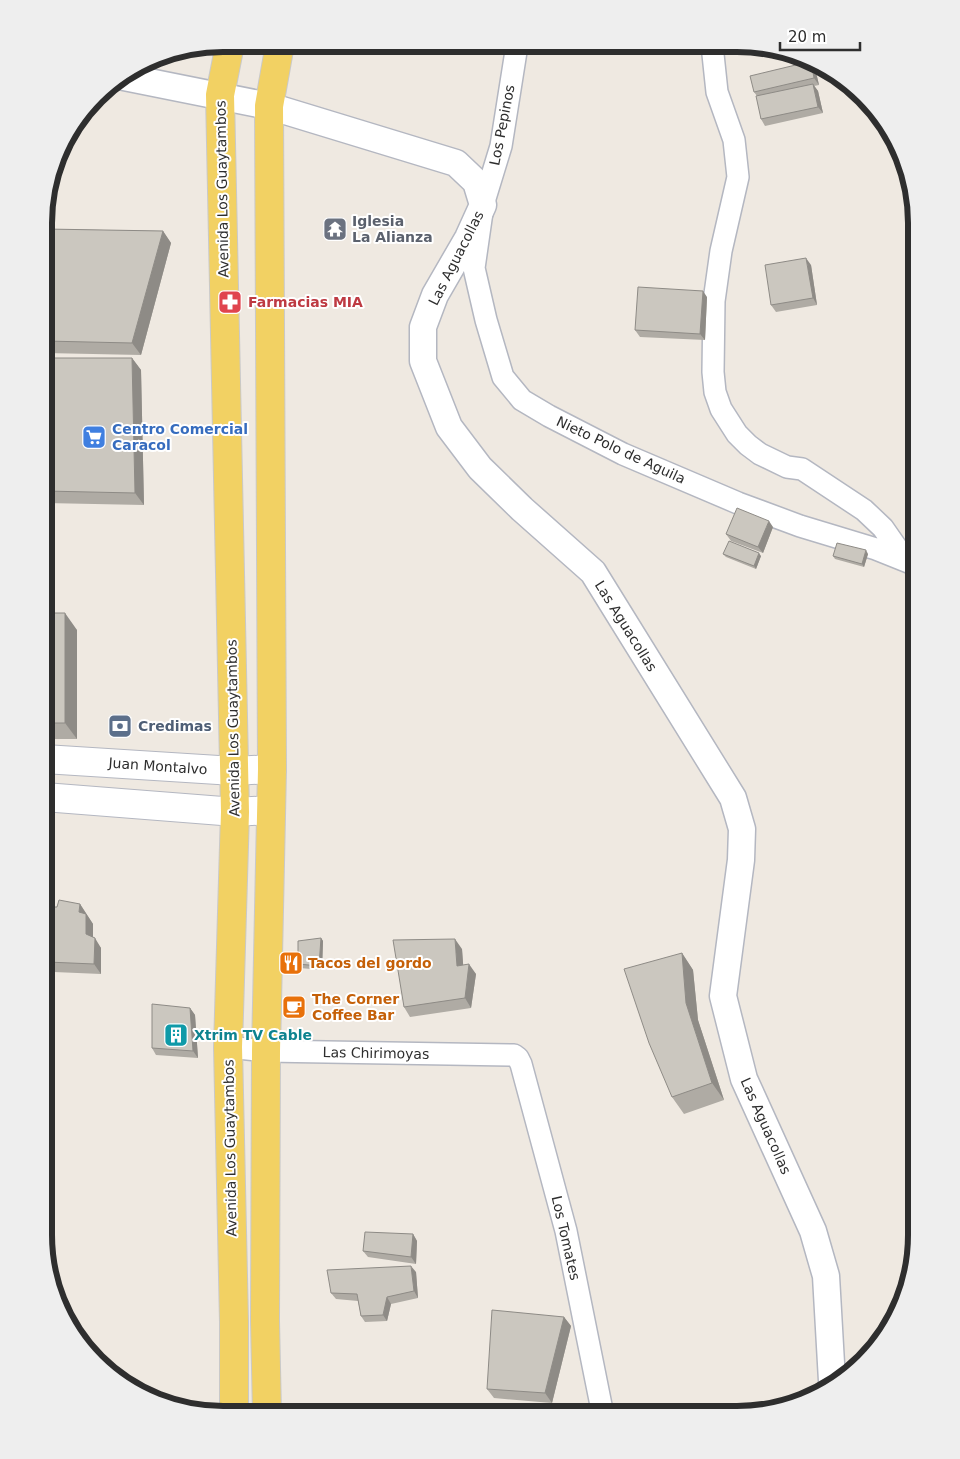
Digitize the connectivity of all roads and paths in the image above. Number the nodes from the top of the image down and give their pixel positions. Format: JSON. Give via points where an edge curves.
{"nodes":[{"id":1,"x":516,"y":52,"type":"edge"},
{"id":2,"x":713,"y":52,"type":"edge"},
{"id":3,"x":228,"y":53,"type":"edge"},
{"id":4,"x":278,"y":53,"type":"edge"},
{"id":5,"x":133,"y":79,"type":"edge"},
{"id":6,"x":220,"y":95,"type":"junction"},
{"id":7,"x":269,"y":106,"type":"junction"},
{"id":8,"x":483,"y":205,"type":"junction"},
{"id":9,"x":908,"y":559,"type":"edge"},
{"id":10,"x":908,"y":562,"type":"edge"},
{"id":11,"x":52,"y":760,"type":"edge"},
{"id":12,"x":272,"y":769,"type":"junction"},
{"id":13,"x":234,"y":772,"type":"junction"},
{"id":14,"x":52,"y":798,"type":"edge"},
{"id":15,"x":272,"y":810,"type":"junction"},
{"id":16,"x":235,"y":812,"type":"junction"},
{"id":17,"x":228,"y":1047,"type":"junction"},
{"id":18,"x":266,"y":1051,"type":"junction"},
{"id":19,"x":521,"y":1064,"type":"joint"},
{"id":20,"x":265,"y":1321,"type":"junction"},
{"id":21,"x":234,"y":1322,"type":"junction"},
{"id":22,"x":832,"y":1377,"type":"edge"},
{"id":23,"x":234,"y":1406,"type":"edge"},
{"id":24,"x":267,"y":1406,"type":"edge"},
{"id":25,"x":601,"y":1406,"type":"edge"}],
"edges":[{"from":1,"to":8,"type":"street","name":"Los Pepinos","via":[[501,146]]},
{"from":2,"to":9,"type":"street","via":[[717,92],[734,140],[738,177],[721,251],[714,301],[712,372],[721,409],[748,445],[787,467],[802,469],[864,510]]},
{"from":3,"to":6,"type":"main road","name":"Avenida Los Guaytambos"},
{"from":4,"to":7,"type":"main road"},
{"from":5,"to":6,"type":"street","name":"Las Aguacollas"},
{"from":6,"to":7,"type":"street","name":"Las Aguacollas"},
{"from":6,"to":13,"type":"main road","name":"Avenida Los Guaytambos"},
{"from":7,"to":8,"type":"street","name":"Las Aguacollas","via":[[456,163],[476,182]]},
{"from":7,"to":12,"type":"main road"},
{"from":8,"to":10,"type":"street","name":"Nieto Polo de Aguila","via":[[474,268],[503,378],[522,400],[623,454],[738,503]]},
{"from":8,"to":22,"type":"street","name":"Las Aguacollas","via":[[435,295],[424,327],[423,361],[449,427],[480,468],[593,572],[732,798],[742,829],[741,860],[723,996],[744,1079],[813,1232],[826,1276]]},
{"from":11,"to":13,"type":"main road","name":"Juan Montalvo"},
{"from":12,"to":13,"type":"main road","name":"Juan Montalvo"},
{"from":12,"to":15,"type":"main road"},
{"from":13,"to":16,"type":"main road","name":"Avenida Los Guaytambos"},
{"from":14,"to":16,"type":"main road"},
{"from":15,"to":16,"type":"main road"},
{"from":15,"to":18,"type":"main road"},
{"from":16,"to":17,"type":"main road","name":"Avenida Los Guaytambos"},
{"from":17,"to":18,"type":"street","name":"Las Chirimoyas"},
{"from":17,"to":21,"type":"main road","name":"Avenida Los Guaytambos"},
{"from":18,"to":19,"type":"street","name":"Las Chirimoyas","via":[[514,1055]]},
{"from":18,"to":20,"type":"main road"},
{"from":19,"to":25,"type":"street","name":"Los Tomates","via":[[566,1231]]},
{"from":20,"to":21,"type":"main road"},
{"from":20,"to":24,"type":"main road"},
{"from":21,"to":23,"type":"main road","name":"Avenida Los Guaytambos"}]}
